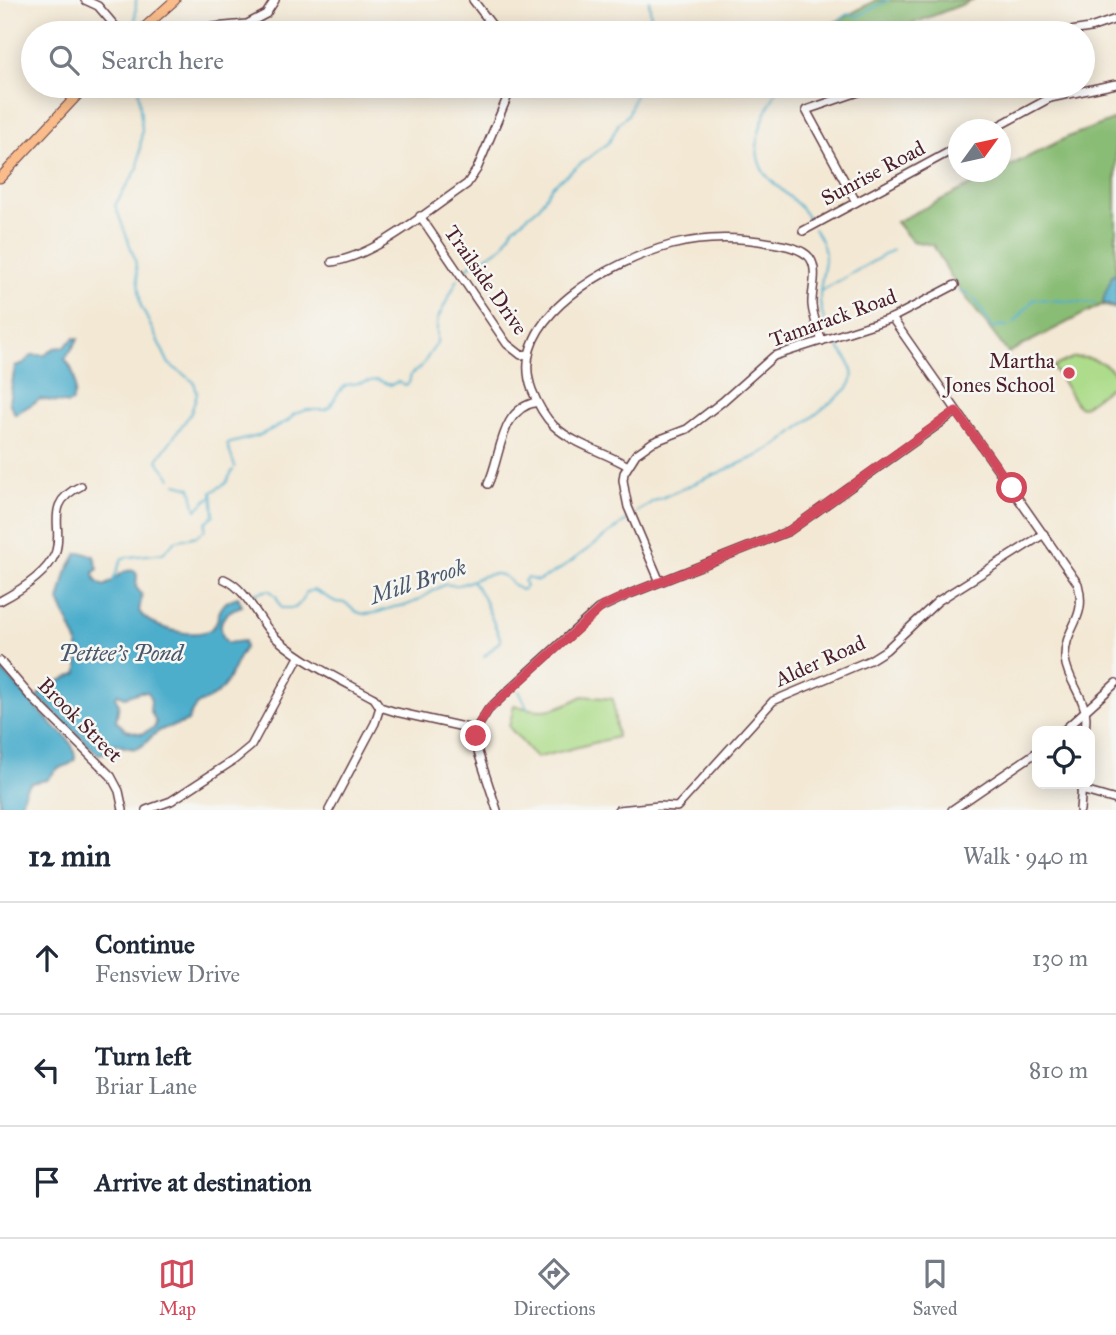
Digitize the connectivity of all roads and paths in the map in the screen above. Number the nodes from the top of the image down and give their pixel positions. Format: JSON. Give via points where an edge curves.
{"nodes":[{"id":1,"x":85,"y":0,"type":"edge"},
{"id":2,"x":175,"y":0,"type":"edge"},
{"id":3,"x":275,"y":0,"type":"edge"},
{"id":4,"x":473,"y":0,"type":"edge"},
{"id":5,"x":1116,"y":19,"type":"edge"},
{"id":6,"x":111,"y":21,"type":"edge"},
{"id":7,"x":152,"y":21,"type":"edge"},
{"id":8,"x":253,"y":21,"type":"edge"},
{"id":9,"x":489,"y":21,"type":"edge"},
{"id":10,"x":1095,"y":26,"type":"edge"},
{"id":11,"x":1116,"y":84,"type":"edge"},
{"id":12,"x":1095,"y":89,"type":"edge"},
{"id":13,"x":75,"y":98,"type":"edge"},
{"id":14,"x":507,"y":98,"type":"edge"},
{"id":15,"x":841,"y":98,"type":"edge"},
{"id":16,"x":1051,"y":98,"type":"edge"},
{"id":17,"x":1011,"y":119,"type":"edge"},
{"id":18,"x":948,"y":152,"type":"edge"},
{"id":19,"x":0,"y":178,"type":"edge"},
{"id":20,"x":856,"y":202,"type":"junction"},
{"id":21,"x":420,"y":216,"type":"junction"},
{"id":22,"x":803,"y":231,"type":"dead end"},
{"id":23,"x":332,"y":262,"type":"dead end"},
{"id":24,"x":955,"y":285,"type":"dead end"},
{"id":25,"x":892,"y":318,"type":"junction"},
{"id":26,"x":822,"y":341,"type":"junction"},
{"id":27,"x":529,"y":354,"type":"junction"},
{"id":28,"x":537,"y":402,"type":"junction"},
{"id":29,"x":956,"y":411,"type":"junction"},
{"id":30,"x":628,"y":466,"type":"junction"},
{"id":31,"x":488,"y":484,"type":"dead end"},
{"id":32,"x":80,"y":486,"type":"dead end"},
{"id":33,"x":1044,"y":534,"type":"junction"},
{"id":34,"x":224,"y":579,"type":"dead end"},
{"id":35,"x":660,"y":582,"type":"junction"},
{"id":36,"x":0,"y":601,"type":"edge"},
{"id":37,"x":299,"y":657,"type":"junction"},
{"id":38,"x":0,"y":660,"type":"edge"},
{"id":39,"x":1116,"y":683,"type":"edge"},
{"id":40,"x":380,"y":707,"type":"junction"},
{"id":41,"x":1086,"y":712,"type":"junction"},
{"id":42,"x":1069,"y":726,"type":"edge"},
{"id":43,"x":1085,"y":726,"type":"edge"},
{"id":44,"x":477,"y":730,"type":"junction"},
{"id":45,"x":1032,"y":754,"type":"edge"},
{"id":46,"x":1081,"y":789,"type":"edge"},
{"id":47,"x":1086,"y":789,"type":"edge"},
{"id":48,"x":1116,"y":800,"type":"edge"},
{"id":49,"x":679,"y":808,"type":"edge"},
{"id":50,"x":123,"y":810,"type":"edge"},
{"id":51,"x":146,"y":810,"type":"edge"},
{"id":52,"x":328,"y":810,"type":"edge"},
{"id":53,"x":497,"y":810,"type":"edge"},
{"id":54,"x":618,"y":810,"type":"edge"},
{"id":55,"x":952,"y":810,"type":"edge"},
{"id":56,"x":1080,"y":810,"type":"edge"}],
"edges":[{"from":1,"to":6,"type":"street","via":[[98,6]]},
{"from":2,"to":7,"type":"main road"},
{"from":3,"to":8,"type":"street","via":[[266,15]]},
{"from":4,"to":9,"type":"street"},
{"from":5,"to":10,"type":"street"},
{"from":11,"to":12,"type":"street"},
{"from":13,"to":19,"type":"main road"},
{"from":14,"to":21,"type":"street","via":[[472,178]]},
{"from":15,"to":20,"type":"street","via":[[806,110]]},
{"from":16,"to":17,"type":"street"},
{"from":18,"to":20,"type":"street","name":"Sunrise Road"},
{"from":20,"to":22,"type":"street","name":"Sunrise Road"},
{"from":21,"to":23,"type":"street","via":[[369,250]]},
{"from":21,"to":27,"type":"street","name":"Trailside Drive","via":[[507,344],[521,355]]},
{"from":24,"to":25,"type":"street","name":"Tamarack Road"},
{"from":25,"to":26,"type":"street","name":"Tamarack Road"},
{"from":25,"to":29,"type":"street"},
{"from":26,"to":27,"type":"street","via":[[812,304],[814,270],[808,257],[779,244],[715,239],[652,251],[591,281],[541,325]]},
{"from":26,"to":30,"type":"street","name":"Tamarack Road","via":[[769,359],[687,429],[645,446]]},
{"from":27,"to":28,"type":"street","via":[[529,381]]},
{"from":28,"to":30,"type":"street","via":[[568,436]]},
{"from":28,"to":31,"type":"street","via":[[515,413],[502,435]]},
{"from":29,"to":33,"type":"street"},
{"from":29,"to":35,"type":"street","via":[[789,531]]},
{"from":30,"to":35,"type":"street","via":[[622,480],[628,507]]},
{"from":32,"to":36,"type":"street","via":[[65,496],[58,509],[51,560],[30,582]]},
{"from":33,"to":41,"type":"street","via":[[1075,577],[1082,599],[1065,662]]},
{"from":33,"to":49,"type":"street","name":"Alder Road","via":[[938,601],[870,660],[773,701]]},
{"from":34,"to":37,"type":"street","via":[[237,585],[268,630]]},
{"from":35,"to":44,"type":"street","via":[[598,609],[488,710]]},
{"from":37,"to":40,"type":"street","via":[[374,698]]},
{"from":37,"to":51,"type":"street","via":[[251,746],[172,801]]},
{"from":38,"to":50,"type":"street","name":"Brook Street","via":[[111,776]]},
{"from":39,"to":41,"type":"street"},
{"from":40,"to":44,"type":"street"},
{"from":40,"to":52,"type":"street"},
{"from":41,"to":42,"type":"street"},
{"from":41,"to":43,"type":"street"},
{"from":44,"to":53,"type":"street","via":[[478,752]]},
{"from":45,"to":55,"type":"street"},
{"from":46,"to":56,"type":"street"},
{"from":47,"to":48,"type":"street"},
{"from":49,"to":54,"type":"street","name":"Alder Road"}]}
